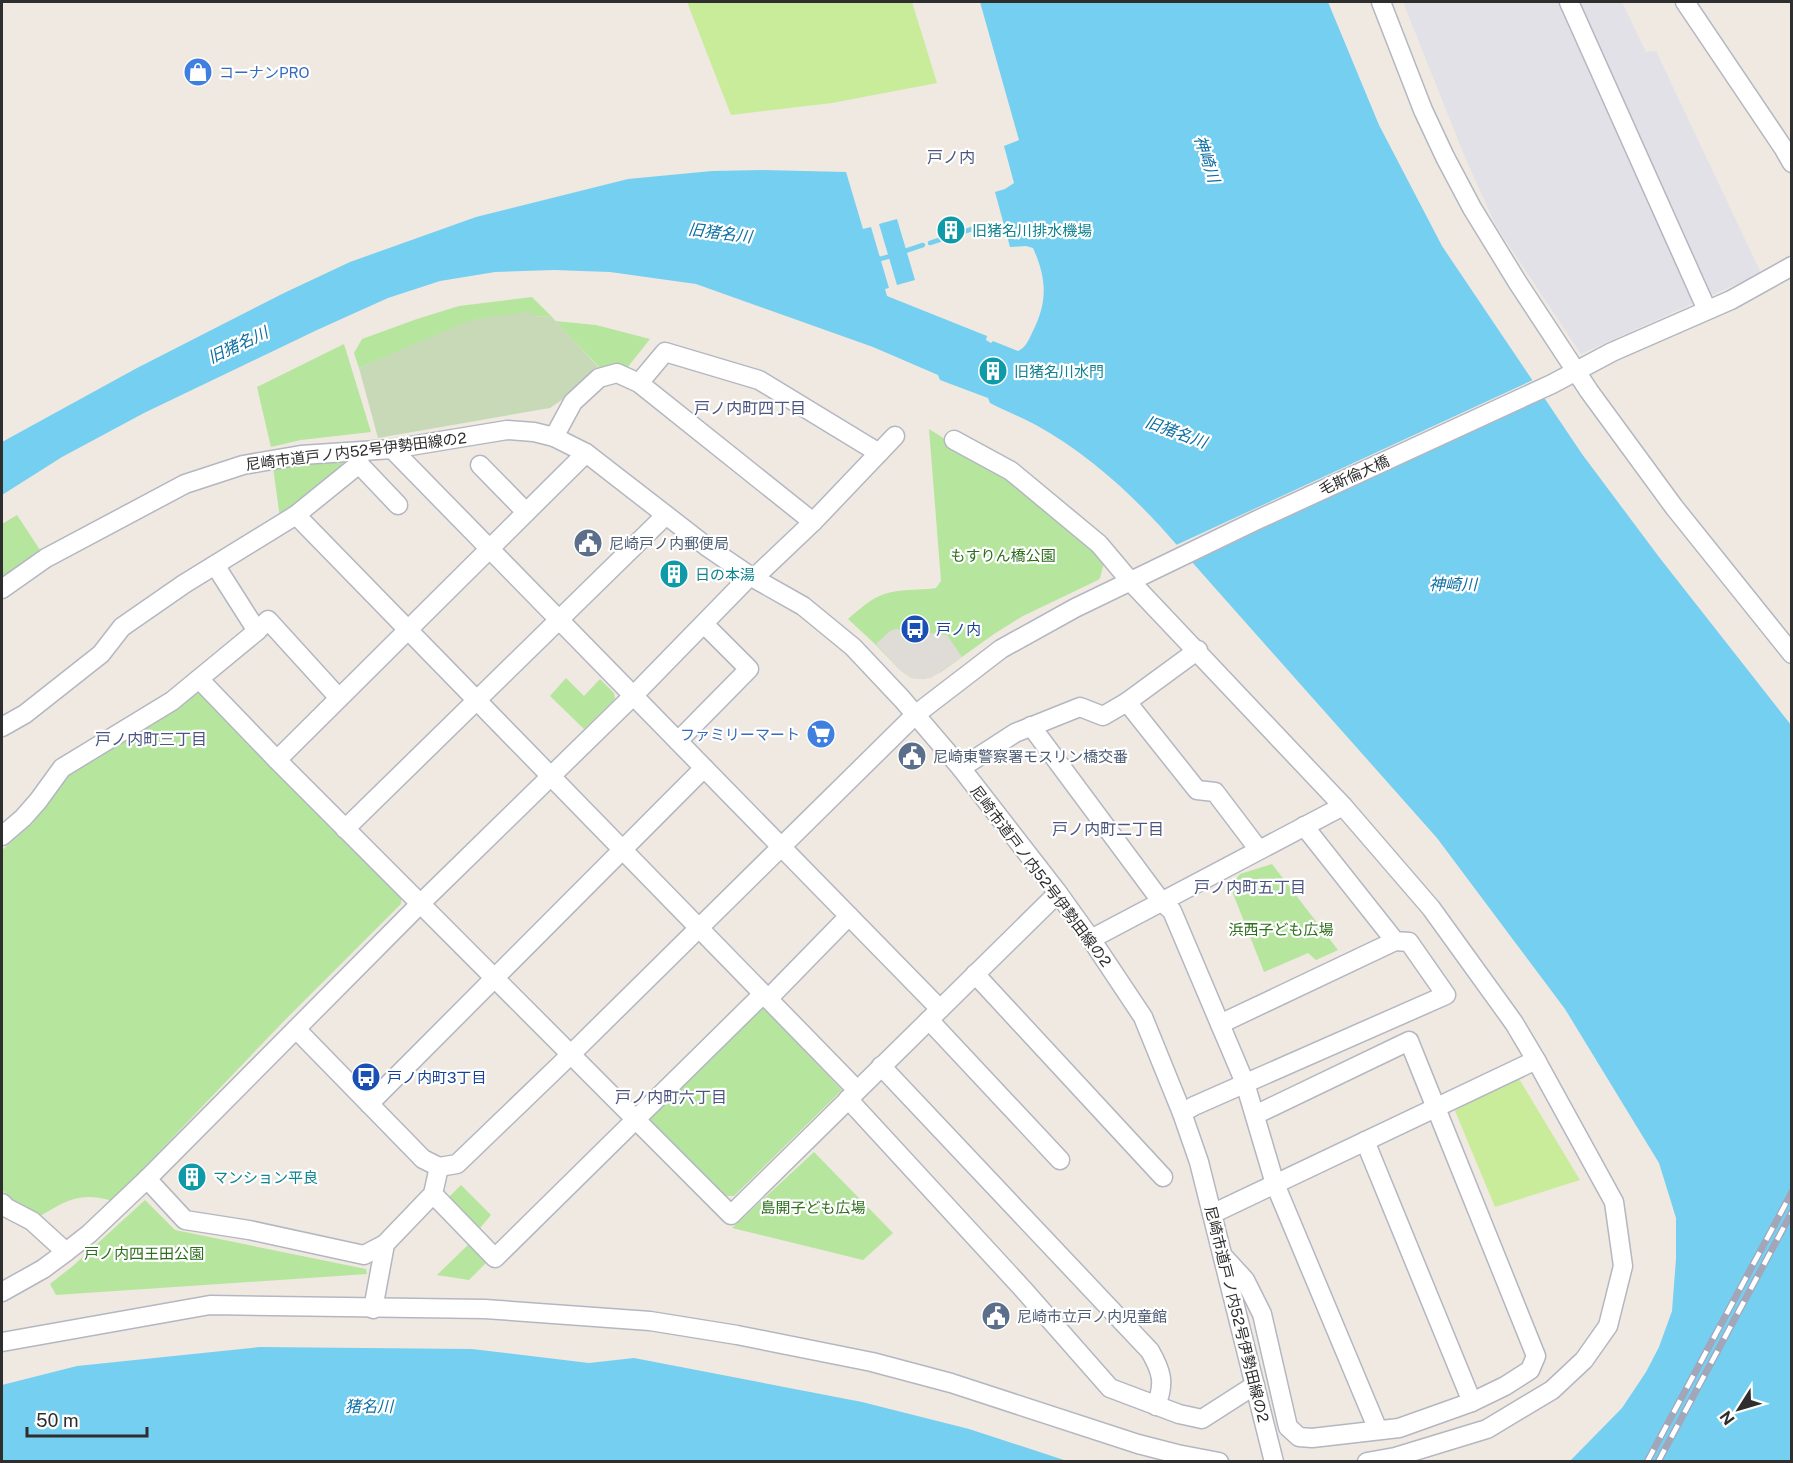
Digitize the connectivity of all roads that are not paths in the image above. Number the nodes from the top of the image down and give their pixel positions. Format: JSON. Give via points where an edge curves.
{"nodes":[{"id":1,"x":1381,"y":2,"type":"edge"},
{"id":2,"x":1569,"y":2,"type":"edge"},
{"id":3,"x":1685,"y":2,"type":"edge"},
{"id":4,"x":1791,"y":163,"type":"edge"},
{"id":5,"x":1791,"y":266,"type":"edge"},
{"id":6,"x":1707,"y":310,"type":"junction"},
{"id":7,"x":1573,"y":373,"type":"junction"},
{"id":8,"x":639,"y":383,"type":"junction"},
{"id":9,"x":895,"y":436,"type":"dead end"},
{"id":10,"x":554,"y":437,"type":"junction"},
{"id":11,"x":954,"y":440,"type":"dead end"},
{"id":12,"x":392,"y":449,"type":"junction"},
{"id":13,"x":586,"y":453,"type":"junction"},
{"id":14,"x":879,"y":453,"type":"junction"},
{"id":15,"x":359,"y":458,"type":"junction"},
{"id":16,"x":480,"y":465,"type":"dead end"},
{"id":17,"x":398,"y":505,"type":"dead end"},
{"id":18,"x":526,"y":512,"type":"junction"},
{"id":19,"x":296,"y":515,"type":"junction"},
{"id":20,"x":665,"y":516,"type":"junction"},
{"id":21,"x":813,"y":522,"type":"junction"},
{"id":22,"x":489,"y":549,"type":"junction"},
{"id":23,"x":216,"y":565,"type":"junction"},
{"id":24,"x":752,"y":577,"type":"junction"},
{"id":25,"x":1136,"y":579,"type":"junction"},
{"id":26,"x":2,"y":589,"type":"edge"},
{"id":27,"x":560,"y":621,"type":"junction"},
{"id":28,"x":704,"y":624,"type":"junction"},
{"id":29,"x":407,"y":630,"type":"junction"},
{"id":30,"x":257,"y":631,"type":"junction"},
{"id":31,"x":1198,"y":650,"type":"junction"},
{"id":32,"x":1791,"y":654,"type":"edge"},
{"id":33,"x":199,"y":679,"type":"junction"},
{"id":34,"x":633,"y":696,"type":"junction"},
{"id":35,"x":339,"y":698,"type":"junction"},
{"id":36,"x":477,"y":701,"type":"junction"},
{"id":37,"x":1127,"y":702,"type":"junction"},
{"id":38,"x":915,"y":715,"type":"junction"},
{"id":39,"x":2,"y":726,"type":"edge"},
{"id":40,"x":1031,"y":726,"type":"junction"},
{"id":41,"x":678,"y":741,"type":"junction"},
{"id":42,"x":277,"y":760,"type":"junction"},
{"id":43,"x":704,"y":768,"type":"junction"},
{"id":44,"x":961,"y":768,"type":"junction"},
{"id":45,"x":551,"y":777,"type":"junction"},
{"id":46,"x":1343,"y":806,"type":"junction"},
{"id":47,"x":1304,"y":826,"type":"junction"},
{"id":48,"x":345,"y":829,"type":"junction"},
{"id":49,"x":2,"y":836,"type":"edge"},
{"id":50,"x":781,"y":847,"type":"junction"},
{"id":51,"x":622,"y":850,"type":"junction"},
{"id":52,"x":1259,"y":850,"type":"junction"},
{"id":53,"x":1058,"y":893,"type":"junction"},
{"id":54,"x":1161,"y":901,"type":"junction"},
{"id":55,"x":420,"y":904,"type":"junction"},
{"id":56,"x":849,"y":916,"type":"junction"},
{"id":57,"x":698,"y":927,"type":"junction"},
{"id":58,"x":1091,"y":939,"type":"junction"},
{"id":59,"x":1395,"y":941,"type":"junction"},
{"id":60,"x":975,"y":974,"type":"junction"},
{"id":61,"x":494,"y":978,"type":"junction"},
{"id":62,"x":766,"y":997,"type":"junction"},
{"id":63,"x":934,"y":1015,"type":"junction"},
{"id":64,"x":1220,"y":1024,"type":"junction"},
{"id":65,"x":296,"y":1029,"type":"junction"},
{"id":66,"x":571,"y":1055,"type":"junction"},
{"id":67,"x":1536,"y":1059,"type":"junction"},
{"id":68,"x":881,"y":1066,"type":"junction"},
{"id":69,"x":1245,"y":1083,"type":"junction"},
{"id":70,"x":852,"y":1095,"type":"junction"},
{"id":71,"x":369,"y":1104,"type":"junction"},
{"id":72,"x":1435,"y":1107,"type":"junction"},
{"id":73,"x":1182,"y":1113,"type":"junction"},
{"id":74,"x":1255,"y":1115,"type":"junction"},
{"id":75,"x":635,"y":1120,"type":"junction"},
{"id":76,"x":1365,"y":1141,"type":"junction"},
{"id":77,"x":1060,"y":1160,"type":"dead end"},
{"id":78,"x":440,"y":1167,"type":"junction"},
{"id":79,"x":1163,"y":1177,"type":"dead end"},
{"id":80,"x":147,"y":1179,"type":"junction"},
{"id":81,"x":1275,"y":1184,"type":"junction"},
{"id":82,"x":433,"y":1194,"type":"junction"},
{"id":83,"x":2,"y":1203,"type":"edge"},
{"id":84,"x":1212,"y":1214,"type":"junction"},
{"id":85,"x":385,"y":1244,"type":"junction"},
{"id":86,"x":66,"y":1252,"type":"junction"},
{"id":87,"x":1222,"y":1256,"type":"junction"},
{"id":88,"x":2,"y":1292,"type":"edge"},
{"id":89,"x":372,"y":1309,"type":"junction"},
{"id":90,"x":2,"y":1342,"type":"edge"},
{"id":91,"x":1255,"y":1385,"type":"junction"},
{"id":92,"x":1472,"y":1402,"type":"junction"},
{"id":93,"x":1156,"y":1406,"type":"junction"},
{"id":94,"x":1378,"y":1430,"type":"junction"},
{"id":95,"x":1219,"y":1461,"type":"edge"},
{"id":96,"x":1274,"y":1461,"type":"edge"},
{"id":97,"x":1367,"y":1461,"type":"edge"}],
"edges":[{"from":1,"to":7,"type":"street","via":[[1450,168]]},
{"from":2,"to":6,"type":"street"},
{"from":3,"to":4,"type":"street"},
{"from":5,"to":6,"type":"street","name":"毛斯倫大橋"},
{"from":6,"to":7,"type":"street","name":"毛斯倫大橋"},
{"from":7,"to":25,"type":"street","name":"毛斯倫大橋"},
{"from":7,"to":32,"type":"street"},
{"from":8,"to":10,"type":"street","via":[[617,373],[599,378],[573,402]]},
{"from":8,"to":14,"type":"street","via":[[665,352],[759,380]]},
{"from":8,"to":21,"type":"street"},
{"from":9,"to":14,"type":"street"},
{"from":10,"to":12,"type":"street","name":"尼崎市道戸ノ内52号伊勢田線の2","via":[[507,430]]},
{"from":10,"to":13,"type":"street","name":"尼崎市道戸ノ内52号伊勢田線の2"},
{"from":11,"to":25,"type":"street","via":[[1011,471]]},
{"from":12,"to":15,"type":"street","name":"尼崎市道戸ノ内52号伊勢田線の2"},
{"from":12,"to":22,"type":"street"},
{"from":13,"to":18,"type":"street"},
{"from":13,"to":20,"type":"street","name":"尼崎市道戸ノ内52号伊勢田線の2"},
{"from":14,"to":21,"type":"street"},
{"from":15,"to":17,"type":"street"},
{"from":15,"to":19,"type":"street"},
{"from":15,"to":26,"type":"street","name":"尼崎市道戸ノ内52号伊勢田線の2","via":[[301,455],[243,465],[184,484],[46,558]]},
{"from":16,"to":18,"type":"street"},
{"from":18,"to":22,"type":"street"},
{"from":19,"to":23,"type":"street"},
{"from":19,"to":29,"type":"street"},
{"from":20,"to":24,"type":"street","name":"尼崎市道戸ノ内52号伊勢田線の2"},
{"from":20,"to":27,"type":"street"},
{"from":21,"to":24,"type":"street"},
{"from":22,"to":27,"type":"street"},
{"from":22,"to":29,"type":"street"},
{"from":23,"to":30,"type":"street"},
{"from":23,"to":39,"type":"street","via":[[122,627],[101,654],[25,714]]},
{"from":24,"to":28,"type":"street"},
{"from":24,"to":38,"type":"street","name":"尼崎市道戸ノ内52号伊勢田線の2","via":[[802,606],[842,637]]},
{"from":25,"to":31,"type":"street"},
{"from":25,"to":38,"type":"street","name":"毛斯倫大橋","via":[[1023,634]]},
{"from":27,"to":34,"type":"street"},
{"from":27,"to":36,"type":"street"},
{"from":28,"to":34,"type":"street"},
{"from":28,"to":41,"type":"street","via":[[749,669]]},
{"from":29,"to":35,"type":"street"},
{"from":29,"to":36,"type":"street"},
{"from":30,"to":33,"type":"street"},
{"from":30,"to":35,"type":"street","via":[[267,620]]},
{"from":31,"to":37,"type":"street"},
{"from":31,"to":46,"type":"street"},
{"from":33,"to":42,"type":"street"},
{"from":33,"to":49,"type":"street","via":[[172,701],[62,768],[38,801]]},
{"from":34,"to":41,"type":"street"},
{"from":34,"to":45,"type":"street"},
{"from":35,"to":42,"type":"street"},
{"from":36,"to":45,"type":"street"},
{"from":36,"to":48,"type":"street"},
{"from":37,"to":40,"type":"street","via":[[1103,716],[1080,707]]},
{"from":37,"to":52,"type":"street","via":[[1197,790],[1215,792]]},
{"from":38,"to":44,"type":"street","name":"尼崎市道戸ノ内52号伊勢田線の2"},
{"from":38,"to":50,"type":"street","name":"毛斯倫大橋"},
{"from":40,"to":44,"type":"street"},
{"from":40,"to":54,"type":"street"},
{"from":41,"to":43,"type":"street"},
{"from":42,"to":48,"type":"street"},
{"from":43,"to":50,"type":"street"},
{"from":43,"to":51,"type":"street"},
{"from":44,"to":53,"type":"street","name":"尼崎市道戸ノ内52号伊勢田線の2"},
{"from":45,"to":51,"type":"street"},
{"from":45,"to":55,"type":"street"},
{"from":46,"to":47,"type":"street"},
{"from":46,"to":67,"type":"street","via":[[1431,908]]},
{"from":47,"to":52,"type":"street"},
{"from":47,"to":59,"type":"street"},
{"from":48,"to":55,"type":"street"},
{"from":50,"to":56,"type":"street"},
{"from":50,"to":57,"type":"street","name":"毛斯倫大橋"},
{"from":51,"to":57,"type":"street"},
{"from":51,"to":61,"type":"street"},
{"from":52,"to":54,"type":"street"},
{"from":53,"to":58,"type":"street","name":"尼崎市道戸ノ内52号伊勢田線の2"},
{"from":53,"to":60,"type":"street"},
{"from":54,"to":58,"type":"street"},
{"from":54,"to":64,"type":"street","via":[[1172,911]]},
{"from":55,"to":61,"type":"street"},
{"from":55,"to":65,"type":"street"},
{"from":56,"to":62,"type":"street"},
{"from":56,"to":63,"type":"street"},
{"from":57,"to":62,"type":"street"},
{"from":57,"to":66,"type":"street","name":"毛斯倫大橋"},
{"from":58,"to":73,"type":"street","name":"尼崎市道戸ノ内52号伊勢田線の2","via":[[1143,1017]]},
{"from":59,"to":64,"type":"street"},
{"from":59,"to":69,"type":"street","via":[[1409,942],[1446,995]]},
{"from":60,"to":63,"type":"street"},
{"from":60,"to":79,"type":"street"},
{"from":61,"to":66,"type":"street"},
{"from":61,"to":71,"type":"street"},
{"from":62,"to":70,"type":"street"},
{"from":62,"to":75,"type":"street"},
{"from":63,"to":68,"type":"street"},
{"from":63,"to":77,"type":"street"},
{"from":64,"to":69,"type":"street"},
{"from":65,"to":71,"type":"street"},
{"from":65,"to":80,"type":"street"},
{"from":66,"to":75,"type":"street"},
{"from":66,"to":78,"type":"street","name":"毛斯倫大橋","via":[[463,1160]]},
{"from":67,"to":72,"type":"street"},
{"from":67,"to":97,"type":"street","via":[[1614,1202],[1623,1266],[1608,1326],[1584,1360],[1552,1390],[1487,1429],[1395,1457]]},
{"from":68,"to":70,"type":"street"},
{"from":68,"to":93,"type":"street","via":[[1150,1351],[1160,1369],[1162,1390]]},
{"from":69,"to":73,"type":"street"},
{"from":69,"to":74,"type":"street"},
{"from":70,"to":75,"type":"street","via":[[731,1215]]},
{"from":70,"to":93,"type":"street","via":[[1110,1388]]},
{"from":71,"to":78,"type":"street","via":[[417,1154]]},
{"from":72,"to":74,"type":"street","via":[[1408,1041]]},
{"from":72,"to":76,"type":"street"},
{"from":72,"to":92,"type":"street","via":[[1536,1356],[1530,1370]]},
{"from":73,"to":84,"type":"street","name":"尼崎市道戸ノ内52号伊勢田線の2"},
{"from":74,"to":81,"type":"street"},
{"from":75,"to":82,"type":"street","via":[[495,1258]]},
{"from":76,"to":81,"type":"street"},
{"from":76,"to":92,"type":"street"},
{"from":78,"to":82,"type":"street"},
{"from":80,"to":85,"type":"street","via":[[185,1220],[364,1255]]},
{"from":80,"to":86,"type":"street"},
{"from":81,"to":84,"type":"street"},
{"from":81,"to":94,"type":"street"},
{"from":82,"to":85,"type":"street"},
{"from":83,"to":86,"type":"street","via":[[32,1221]]},
{"from":84,"to":87,"type":"street","name":"尼崎市道戸ノ内52号伊勢田線の2"},
{"from":85,"to":89,"type":"street"},
{"from":86,"to":88,"type":"street"},
{"from":87,"to":91,"type":"street","name":"尼崎市道戸ノ内52号伊勢田線の2"},
{"from":87,"to":94,"type":"street","via":[[1245,1280],[1262,1314],[1288,1427],[1299,1437],[1312,1438]]},
{"from":89,"to":90,"type":"street","via":[[210,1305]]},
{"from":89,"to":95,"type":"street","via":[[575,1314],[737,1335],[872,1362],[951,1383],[1138,1444]]},
{"from":91,"to":93,"type":"street","via":[[1202,1419]]},
{"from":91,"to":96,"type":"street","name":"尼崎市道戸ノ内52号伊勢田線の2"},
{"from":92,"to":94,"type":"street","via":[[1399,1428]]}]}
